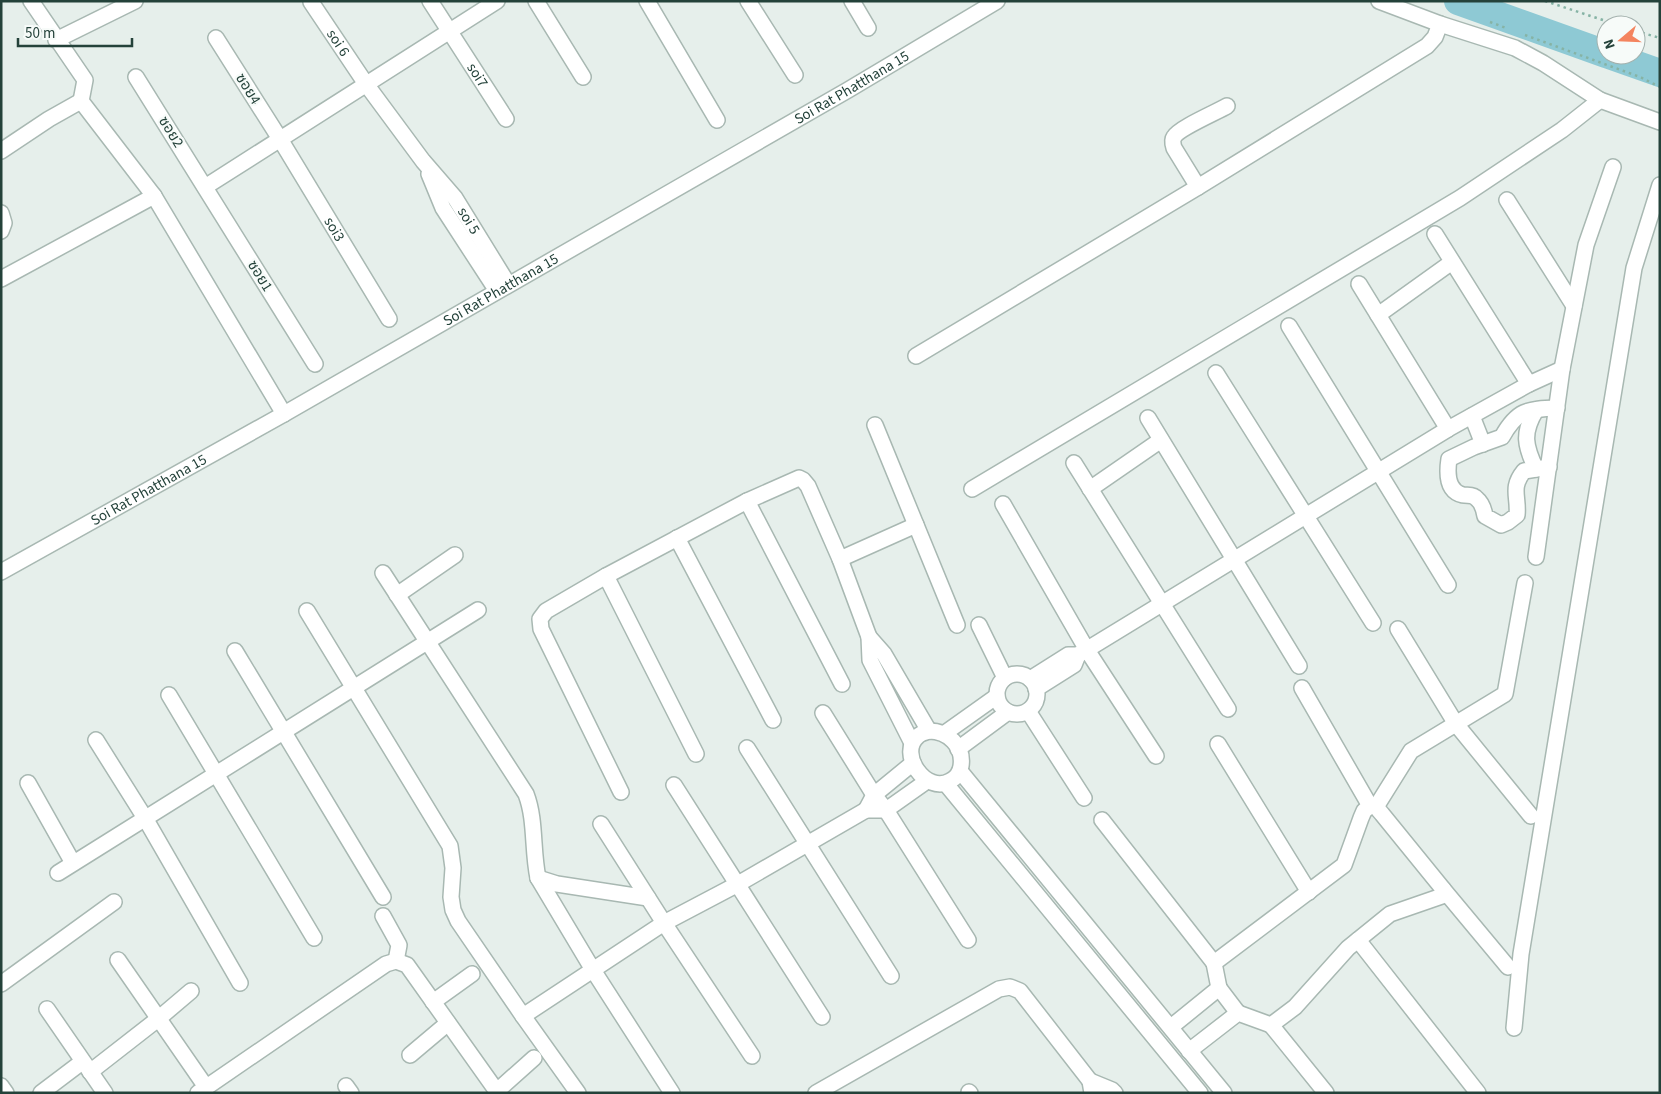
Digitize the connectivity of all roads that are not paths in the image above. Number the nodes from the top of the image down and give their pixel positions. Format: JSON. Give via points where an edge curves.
{"nodes":[{"id":1,"x":31,"y":1,"type":"edge"},
{"id":2,"x":134,"y":1,"type":"edge"},
{"id":3,"x":430,"y":1,"type":"edge"},
{"id":4,"x":497,"y":1,"type":"edge"},
{"id":5,"x":536,"y":1,"type":"edge"},
{"id":6,"x":647,"y":1,"type":"edge"},
{"id":7,"x":748,"y":1,"type":"edge"},
{"id":8,"x":852,"y":1,"type":"edge"},
{"id":9,"x":997,"y":1,"type":"edge"},
{"id":10,"x":1379,"y":1,"type":"edge"},
{"id":11,"x":311,"y":2,"type":"edge"},
{"id":12,"x":1440,"y":24,"type":"junction"},
{"id":13,"x":868,"y":28,"type":"dead end"},
{"id":14,"x":448,"y":31,"type":"junction"},
{"id":15,"x":216,"y":38,"type":"dead end"},
{"id":16,"x":56,"y":40,"type":"junction"},
{"id":17,"x":795,"y":75,"type":"dead end"},
{"id":18,"x":136,"y":77,"type":"dead end"},
{"id":19,"x":582,"y":77,"type":"dead end"},
{"id":20,"x":366,"y":84,"type":"junction"},
{"id":21,"x":82,"y":100,"type":"junction"},
{"id":22,"x":1600,"y":100,"type":"junction"},
{"id":23,"x":1227,"y":106,"type":"dead end"},
{"id":24,"x":506,"y":119,"type":"dead end"},
{"id":25,"x":717,"y":120,"type":"dead end"},
{"id":26,"x":1660,"y":122,"type":"edge"},
{"id":27,"x":280,"y":139,"type":"junction"},
{"id":28,"x":1,"y":151,"type":"edge"},
{"id":29,"x":1613,"y":167,"type":"dead end"},
{"id":30,"x":1660,"y":185,"type":"edge"},
{"id":31,"x":205,"y":188,"type":"junction"},
{"id":32,"x":1198,"y":188,"type":"junction"},
{"id":33,"x":154,"y":196,"type":"junction"},
{"id":34,"x":1507,"y":200,"type":"dead end"},
{"id":35,"x":1,"y":213,"type":"edge"},
{"id":36,"x":1,"y":231,"type":"edge"},
{"id":37,"x":1435,"y":234,"type":"dead end"},
{"id":38,"x":1452,"y":262,"type":"junction"},
{"id":39,"x":1,"y":279,"type":"edge"},
{"id":40,"x":1359,"y":284,"type":"dead end"},
{"id":41,"x":502,"y":288,"type":"junction"},
{"id":42,"x":1574,"y":306,"type":"junction"},
{"id":43,"x":1378,"y":315,"type":"junction"},
{"id":44,"x":388,"y":319,"type":"dead end"},
{"id":45,"x":1289,"y":326,"type":"dead end"},
{"id":46,"x":916,"y":356,"type":"dead end"},
{"id":47,"x":315,"y":364,"type":"dead end"},
{"id":48,"x":1562,"y":369,"type":"junction"},
{"id":49,"x":1216,"y":373,"type":"dead end"},
{"id":50,"x":1529,"y":384,"type":"junction"},
{"id":51,"x":1557,"y":408,"type":"junction"},
{"id":52,"x":1536,"y":410,"type":"junction"},
{"id":53,"x":284,"y":414,"type":"junction"},
{"id":54,"x":1472,"y":416,"type":"junction"},
{"id":55,"x":1148,"y":418,"type":"dead end"},
{"id":56,"x":875,"y":425,"type":"dead end"},
{"id":57,"x":1448,"y":429,"type":"junction"},
{"id":58,"x":1162,"y":440,"type":"junction"},
{"id":59,"x":1483,"y":444,"type":"junction"},
{"id":60,"x":1074,"y":463,"type":"dead end"},
{"id":61,"x":1542,"y":468,"type":"junction"},
{"id":62,"x":1378,"y":472,"type":"junction"},
{"id":63,"x":972,"y":489,"type":"dead end"},
{"id":64,"x":1090,"y":489,"type":"junction"},
{"id":65,"x":747,"y":501,"type":"junction"},
{"id":66,"x":1002,"y":504,"type":"dead end"},
{"id":67,"x":1306,"y":516,"type":"junction"},
{"id":68,"x":916,"y":525,"type":"junction"},
{"id":69,"x":678,"y":538,"type":"junction"},
{"id":70,"x":455,"y":555,"type":"dead end"},
{"id":71,"x":1536,"y":557,"type":"dead end"},
{"id":72,"x":840,"y":558,"type":"junction"},
{"id":73,"x":1234,"y":560,"type":"junction"},
{"id":74,"x":1,"y":572,"type":"edge"},
{"id":75,"x":383,"y":573,"type":"dead end"},
{"id":76,"x":606,"y":576,"type":"junction"},
{"id":77,"x":1525,"y":583,"type":"dead end"},
{"id":78,"x":1448,"y":586,"type":"dead end"},
{"id":79,"x":397,"y":595,"type":"junction"},
{"id":80,"x":1162,"y":604,"type":"junction"},
{"id":81,"x":478,"y":610,"type":"dead end"},
{"id":82,"x":307,"y":611,"type":"dead end"},
{"id":83,"x":1373,"y":624,"type":"dead end"},
{"id":84,"x":957,"y":625,"type":"dead end"},
{"id":85,"x":979,"y":625,"type":"dead end"},
{"id":86,"x":1398,"y":629,"type":"dead end"},
{"id":87,"x":869,"y":637,"type":"junction"},
{"id":88,"x":427,"y":641,"type":"junction"},
{"id":89,"x":235,"y":651,"type":"dead end"},
{"id":90,"x":1083,"y":652,"type":"junction"},
{"id":91,"x":1299,"y":666,"type":"dead end"},
{"id":92,"x":1005,"y":678,"type":"junction"},
{"id":93,"x":842,"y":684,"type":"dead end"},
{"id":94,"x":1033,"y":684,"type":"junction"},
{"id":95,"x":353,"y":687,"type":"junction"},
{"id":96,"x":1302,"y":688,"type":"dead end"},
{"id":97,"x":169,"y":695,"type":"dead end"},
{"id":98,"x":997,"y":696,"type":"junction"},
{"id":99,"x":1228,"y":709,"type":"dead end"},
{"id":100,"x":1028,"y":711,"type":"junction"},
{"id":101,"x":1008,"y":712,"type":"junction"},
{"id":102,"x":823,"y":713,"type":"dead end"},
{"id":103,"x":772,"y":720,"type":"dead end"},
{"id":104,"x":1456,"y":724,"type":"junction"},
{"id":105,"x":283,"y":731,"type":"junction"},
{"id":106,"x":929,"y":731,"type":"junction"},
{"id":107,"x":945,"y":733,"type":"junction"},
{"id":108,"x":96,"y":740,"type":"dead end"},
{"id":109,"x":912,"y":743,"type":"junction"},
{"id":110,"x":1218,"y":744,"type":"dead end"},
{"id":111,"x":748,"y":748,"type":"dead end"},
{"id":112,"x":958,"y":748,"type":"junction"},
{"id":113,"x":696,"y":754,"type":"dead end"},
{"id":114,"x":1156,"y":756,"type":"dead end"},
{"id":115,"x":913,"y":763,"type":"junction"},
{"id":116,"x":960,"y":770,"type":"junction"},
{"id":117,"x":216,"y":774,"type":"junction"},
{"id":118,"x":927,"y":781,"type":"junction"},
{"id":119,"x":28,"y":783,"type":"dead end"},
{"id":120,"x":946,"y":784,"type":"junction"},
{"id":121,"x":674,"y":786,"type":"dead end"},
{"id":122,"x":621,"y":792,"type":"dead end"},
{"id":123,"x":874,"y":795,"type":"junction"},
{"id":124,"x":1084,"y":798,"type":"dead end"},
{"id":125,"x":1373,"y":807,"type":"junction"},
{"id":126,"x":866,"y":810,"type":"junction"},
{"id":127,"x":886,"y":810,"type":"junction"},
{"id":128,"x":1531,"y":816,"type":"dead end"},
{"id":129,"x":145,"y":818,"type":"junction"},
{"id":130,"x":1102,"y":820,"type":"dead end"},
{"id":131,"x":601,"y":824,"type":"dead end"},
{"id":132,"x":808,"y":843,"type":"junction"},
{"id":133,"x":73,"y":863,"type":"junction"},
{"id":134,"x":58,"y":873,"type":"dead end"},
{"id":135,"x":538,"y":878,"type":"junction"},
{"id":136,"x":738,"y":884,"type":"junction"},
{"id":137,"x":1443,"y":889,"type":"junction"},
{"id":138,"x":1308,"y":892,"type":"junction"},
{"id":139,"x":383,"y":897,"type":"dead end"},
{"id":140,"x":648,"y":898,"type":"junction"},
{"id":141,"x":114,"y":902,"type":"dead end"},
{"id":142,"x":382,"y":916,"type":"dead end"},
{"id":143,"x":664,"y":923,"type":"junction"},
{"id":144,"x":314,"y":938,"type":"dead end"},
{"id":145,"x":968,"y":940,"type":"dead end"},
{"id":146,"x":1358,"y":940,"type":"junction"},
{"id":147,"x":118,"y":960,"type":"dead end"},
{"id":148,"x":396,"y":961,"type":"junction"},
{"id":149,"x":1214,"y":963,"type":"junction"},
{"id":150,"x":1508,"y":967,"type":"dead end"},
{"id":151,"x":593,"y":970,"type":"junction"},
{"id":152,"x":472,"y":974,"type":"dead end"},
{"id":153,"x":891,"y":976,"type":"dead end"},
{"id":154,"x":240,"y":983,"type":"dead end"},
{"id":155,"x":1,"y":984,"type":"edge"},
{"id":156,"x":1219,"y":988,"type":"junction"},
{"id":157,"x":191,"y":991,"type":"dead end"},
{"id":158,"x":433,"y":1002,"type":"junction"},
{"id":159,"x":46,"y":1010,"type":"dead end"},
{"id":160,"x":1238,"y":1013,"type":"junction"},
{"id":161,"x":523,"y":1016,"type":"junction"},
{"id":162,"x":822,"y":1017,"type":"dead end"},
{"id":163,"x":158,"y":1019,"type":"junction"},
{"id":164,"x":448,"y":1023,"type":"junction"},
{"id":165,"x":1271,"y":1025,"type":"junction"},
{"id":166,"x":1514,"y":1028,"type":"dead end"},
{"id":167,"x":1174,"y":1030,"type":"junction"},
{"id":168,"x":1162,"y":1046,"type":"junction"},
{"id":169,"x":1189,"y":1051,"type":"junction"},
{"id":170,"x":410,"y":1055,"type":"dead end"},
{"id":171,"x":752,"y":1056,"type":"dead end"},
{"id":172,"x":534,"y":1058,"type":"dead end"},
{"id":173,"x":86,"y":1067,"type":"junction"},
{"id":174,"x":1,"y":1086,"type":"edge"},
{"id":175,"x":1091,"y":1087,"type":"edge"},
{"id":176,"x":202,"y":1090,"type":"edge"},
{"id":177,"x":497,"y":1092,"type":"edge"},
{"id":178,"x":6,"y":1093,"type":"edge"},
{"id":179,"x":41,"y":1093,"type":"edge"},
{"id":180,"x":105,"y":1093,"type":"edge"},
{"id":181,"x":578,"y":1093,"type":"edge"},
{"id":182,"x":672,"y":1093,"type":"edge"},
{"id":183,"x":816,"y":1093,"type":"edge"},
{"id":184,"x":1115,"y":1093,"type":"edge"},
{"id":185,"x":1200,"y":1093,"type":"edge"},
{"id":186,"x":1224,"y":1093,"type":"edge"},
{"id":187,"x":1326,"y":1093,"type":"edge"},
{"id":188,"x":1478,"y":1093,"type":"edge"}],
"edges":[{"from":1,"to":16,"type":"street"},
{"from":2,"to":16,"type":"street"},
{"from":3,"to":14,"type":"street","name":"soi7"},
{"from":4,"to":14,"type":"street"},
{"from":5,"to":19,"type":"street"},
{"from":6,"to":25,"type":"street"},
{"from":7,"to":17,"type":"street"},
{"from":8,"to":13,"type":"street"},
{"from":9,"to":41,"type":"street","name":"Soi Rat Phatthana 15"},
{"from":10,"to":12,"type":"street"},
{"from":11,"to":20,"type":"street","name":"soi 6"},
{"from":12,"to":22,"type":"street","via":[[1515,48]]},
{"from":12,"to":32,"type":"street","via":[[1427,46]]},
{"from":14,"to":20,"type":"street"},
{"from":14,"to":24,"type":"street","name":"soi7"},
{"from":15,"to":27,"type":"street","name":"ซอย4"},
{"from":16,"to":21,"type":"street","via":[[85,80]]},
{"from":18,"to":31,"type":"street","name":"ซอย2"},
{"from":20,"to":27,"type":"street"},
{"from":20,"to":41,"type":"street","name":"soi 5","via":[[423,162],[443,208]]},
{"from":21,"to":28,"type":"street"},
{"from":21,"to":33,"type":"street"},
{"from":22,"to":26,"type":"street"},
{"from":22,"to":63,"type":"street","via":[[1562,130],[1460,198]]},
{"from":23,"to":32,"type":"street","via":[[1174,136],[1174,148]]},
{"from":27,"to":31,"type":"street"},
{"from":27,"to":44,"type":"street","name":"soi3"},
{"from":29,"to":42,"type":"street","via":[[1586,244]]},
{"from":30,"to":166,"type":"street","via":[[1634,268],[1522,954]]},
{"from":31,"to":47,"type":"street","name":"ซอย1"},
{"from":32,"to":46,"type":"street"},
{"from":33,"to":39,"type":"street"},
{"from":33,"to":53,"type":"street"},
{"from":34,"to":42,"type":"street"},
{"from":35,"to":36,"type":"street","via":[[4,223]]},
{"from":37,"to":38,"type":"street"},
{"from":38,"to":43,"type":"street"},
{"from":38,"to":50,"type":"street"},
{"from":40,"to":43,"type":"street"},
{"from":41,"to":53,"type":"street","name":"Soi Rat Phatthana 15"},
{"from":42,"to":48,"type":"street"},
{"from":43,"to":57,"type":"street"},
{"from":45,"to":62,"type":"street"},
{"from":48,"to":50,"type":"street"},
{"from":48,"to":51,"type":"street"},
{"from":49,"to":67,"type":"street"},
{"from":50,"to":54,"type":"street"},
{"from":51,"to":52,"type":"street"},
{"from":51,"to":61,"type":"street"},
{"from":52,"to":59,"type":"street","via":[[1518,415],[1502,438]]},
{"from":52,"to":61,"type":"street","via":[[1526,437],[1528,451]]},
{"from":53,"to":74,"type":"street","name":"Soi Rat Phatthana 15"},
{"from":54,"to":57,"type":"street"},
{"from":54,"to":59,"type":"street"},
{"from":55,"to":58,"type":"street"},
{"from":56,"to":68,"type":"street"},
{"from":57,"to":62,"type":"street"},
{"from":58,"to":64,"type":"street"},
{"from":58,"to":73,"type":"street"},
{"from":59,"to":61,"type":"street","via":[[1449,459],[1450,485],[1461,494],[1473,495],[1483,506],[1485,516],[1501,525],[1517,515],[1518,478],[1524,471]]},
{"from":60,"to":64,"type":"street"},
{"from":61,"to":71,"type":"street"},
{"from":62,"to":67,"type":"street"},
{"from":62,"to":78,"type":"street"},
{"from":64,"to":80,"type":"street"},
{"from":65,"to":69,"type":"street"},
{"from":65,"to":72,"type":"street","via":[[796,478],[803,480]]},
{"from":65,"to":93,"type":"street"},
{"from":66,"to":90,"type":"street"},
{"from":67,"to":73,"type":"street"},
{"from":67,"to":83,"type":"street"},
{"from":68,"to":72,"type":"street"},
{"from":68,"to":84,"type":"street"},
{"from":69,"to":76,"type":"street"},
{"from":69,"to":103,"type":"street"},
{"from":70,"to":79,"type":"street"},
{"from":72,"to":87,"type":"street"},
{"from":73,"to":80,"type":"street"},
{"from":73,"to":91,"type":"street"},
{"from":75,"to":79,"type":"street"},
{"from":76,"to":113,"type":"street"},
{"from":76,"to":122,"type":"street","via":[[546,611],[540,619],[540,629]]},
{"from":77,"to":104,"type":"street","via":[[1505,694]]},
{"from":79,"to":88,"type":"street"},
{"from":80,"to":90,"type":"street"},
{"from":80,"to":99,"type":"street"},
{"from":81,"to":88,"type":"street"},
{"from":82,"to":95,"type":"street"},
{"from":85,"to":92,"type":"street"},
{"from":86,"to":104,"type":"street"},
{"from":87,"to":106,"type":"street","via":[[884,654]]},
{"from":87,"to":109,"type":"street","via":[[870,660]]},
{"from":88,"to":95,"type":"street"},
{"from":88,"to":135,"type":"street","via":[[526,794],[531,807]]},
{"from":89,"to":105,"type":"street"},
{"from":90,"to":94,"type":"street","via":[[1068,654]]},
{"from":90,"to":114,"type":"street"},
{"from":92,"to":94,"type":"street","via":[[1017,674]]},
{"from":92,"to":98,"type":"street","via":[[1000,683]]},
{"from":94,"to":100,"type":"street","via":[[1035,702]]},
{"from":95,"to":105,"type":"street"},
{"from":95,"to":161,"type":"street","via":[[450,846],[453,910]]},
{"from":96,"to":125,"type":"street"},
{"from":97,"to":117,"type":"street"},
{"from":98,"to":101,"type":"street","via":[[998,702]]},
{"from":98,"to":107,"type":"street"},
{"from":100,"to":101,"type":"street","via":[[1021,714]]},
{"from":100,"to":124,"type":"street"},
{"from":101,"to":112,"type":"street"},
{"from":102,"to":123,"type":"street"},
{"from":104,"to":125,"type":"street","via":[[1411,751]]},
{"from":104,"to":128,"type":"street"},
{"from":105,"to":117,"type":"street"},
{"from":105,"to":139,"type":"street"},
{"from":106,"to":107,"type":"street"},
{"from":106,"to":109,"type":"street"},
{"from":107,"to":112,"type":"street"},
{"from":108,"to":129,"type":"street"},
{"from":109,"to":115,"type":"street"},
{"from":110,"to":138,"type":"street"},
{"from":111,"to":132,"type":"street"},
{"from":112,"to":116,"type":"street","via":[[962,763]]},
{"from":115,"to":118,"type":"street"},
{"from":115,"to":123,"type":"street"},
{"from":116,"to":120,"type":"street"},
{"from":116,"to":167,"type":"street"},
{"from":117,"to":129,"type":"street"},
{"from":117,"to":144,"type":"street"},
{"from":118,"to":120,"type":"street"},
{"from":118,"to":127,"type":"street"},
{"from":119,"to":133,"type":"street"},
{"from":120,"to":168,"type":"street"},
{"from":121,"to":136,"type":"street"},
{"from":123,"to":126,"type":"street"},
{"from":123,"to":127,"type":"street"},
{"from":125,"to":137,"type":"street"},
{"from":125,"to":138,"type":"street","via":[[1364,811],[1344,865]]},
{"from":126,"to":127,"type":"street"},
{"from":126,"to":132,"type":"street"},
{"from":127,"to":145,"type":"street"},
{"from":129,"to":133,"type":"street"},
{"from":129,"to":154,"type":"street"},
{"from":130,"to":149,"type":"street"},
{"from":131,"to":140,"type":"street"},
{"from":132,"to":136,"type":"street"},
{"from":132,"to":153,"type":"street"},
{"from":133,"to":134,"type":"street"},
{"from":135,"to":140,"type":"street","via":[[557,884]]},
{"from":135,"to":151,"type":"street"},
{"from":136,"to":143,"type":"street"},
{"from":136,"to":162,"type":"street"},
{"from":137,"to":146,"type":"street","via":[[1439,898],[1390,914]]},
{"from":137,"to":150,"type":"street"},
{"from":138,"to":149,"type":"street"},
{"from":140,"to":143,"type":"street"},
{"from":141,"to":155,"type":"street"},
{"from":142,"to":148,"type":"street","via":[[399,945]]},
{"from":143,"to":151,"type":"street"},
{"from":143,"to":171,"type":"street"},
{"from":146,"to":165,"type":"street","via":[[1295,1007]]},
{"from":146,"to":188,"type":"street"},
{"from":147,"to":163,"type":"street"},
{"from":148,"to":158,"type":"street","via":[[407,965]]},
{"from":148,"to":176,"type":"street","via":[[386,964]]},
{"from":149,"to":156,"type":"street"},
{"from":151,"to":161,"type":"street"},
{"from":151,"to":182,"type":"street"},
{"from":152,"to":158,"type":"street"},
{"from":156,"to":160,"type":"street"},
{"from":156,"to":167,"type":"street"},
{"from":157,"to":163,"type":"street"},
{"from":158,"to":164,"type":"street"},
{"from":159,"to":173,"type":"street"},
{"from":160,"to":165,"type":"street"},
{"from":160,"to":169,"type":"street"},
{"from":161,"to":181,"type":"street"},
{"from":163,"to":173,"type":"street"},
{"from":163,"to":176,"type":"street"},
{"from":164,"to":170,"type":"street"},
{"from":164,"to":177,"type":"street"},
{"from":165,"to":187,"type":"street"},
{"from":167,"to":168,"type":"street"},
{"from":167,"to":169,"type":"street"},
{"from":168,"to":185,"type":"street"},
{"from":169,"to":186,"type":"street"},
{"from":172,"to":177,"type":"street"},
{"from":173,"to":179,"type":"street"},
{"from":173,"to":180,"type":"street"},
{"from":174,"to":178,"type":"street"},
{"from":175,"to":183,"type":"street","via":[[1020,991],[1010,987],[999,989]]},
{"from":175,"to":184,"type":"street"}]}
